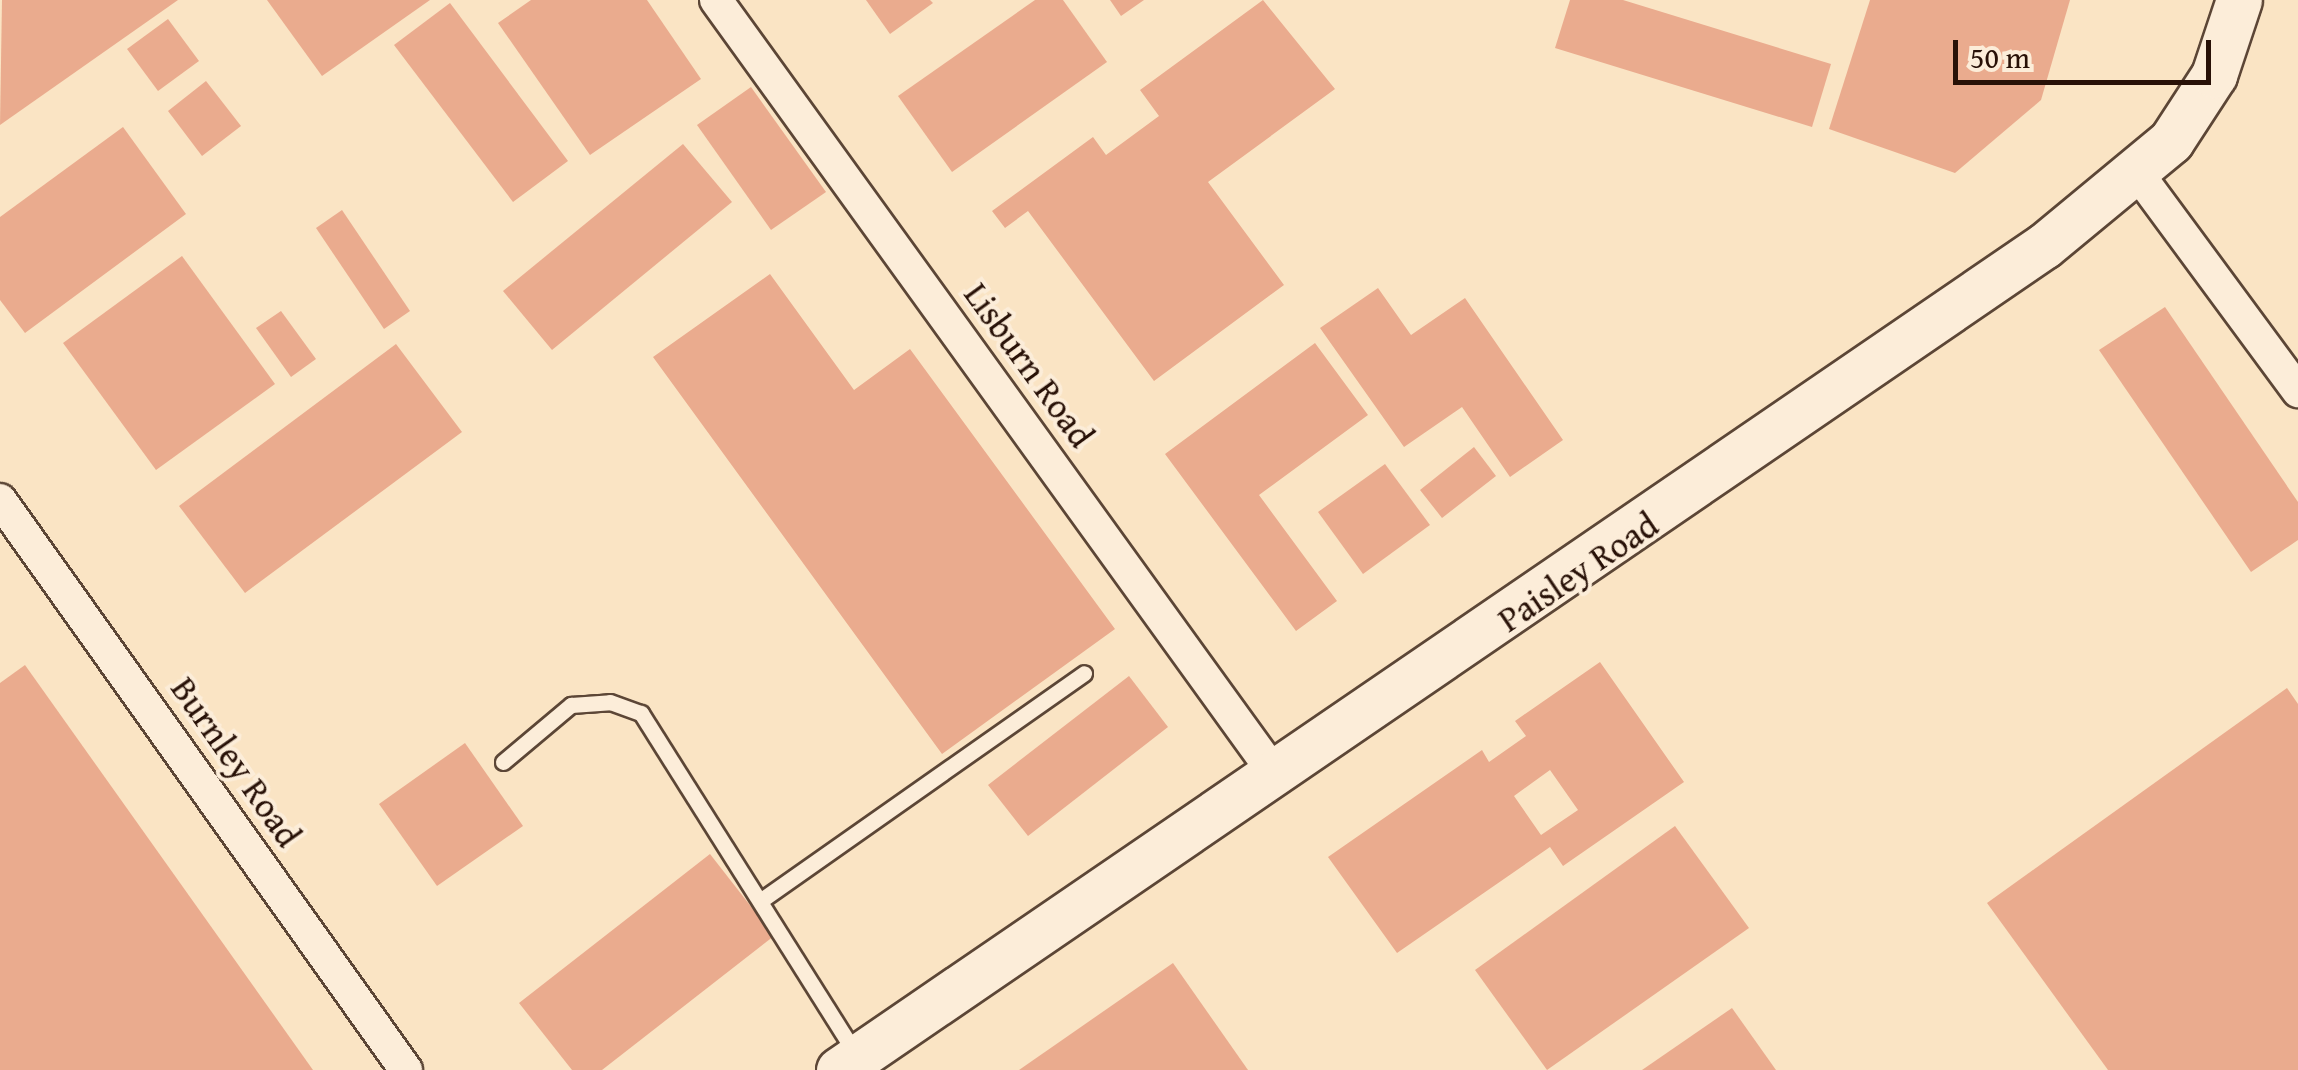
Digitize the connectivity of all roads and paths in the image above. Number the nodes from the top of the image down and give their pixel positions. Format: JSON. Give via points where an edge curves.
{"nodes":[{"id":1,"x":716,"y":0,"type":"edge"},
{"id":2,"x":2239,"y":0,"type":"edge"},
{"id":3,"x":2138,"y":174,"type":"junction"},
{"id":4,"x":2298,"y":390,"type":"edge"},
{"id":5,"x":1,"y":502,"type":"edge"},
{"id":6,"x":1084,"y":673,"type":"dead end"},
{"id":7,"x":503,"y":762,"type":"dead end"},
{"id":8,"x":1277,"y":777,"type":"junction"},
{"id":9,"x":760,"y":901,"type":"junction"},
{"id":10,"x":849,"y":1064,"type":"edge"},
{"id":11,"x":406,"y":1070,"type":"edge"}],
"edges":[{"from":1,"to":8,"type":"street","name":"Lisburn Road"},
{"from":2,"to":3,"type":"main road","name":"Paisley Road","via":[[2214,75]]},
{"from":3,"to":4,"type":"street"},
{"from":3,"to":8,"type":"main road","name":"Paisley Road"},
{"from":5,"to":11,"type":"street","name":"Burnley Road"},
{"from":6,"to":9,"type":"lane"},
{"from":7,"to":9,"type":"lane","via":[[571,705],[610,702],[640,713]]},
{"from":8,"to":10,"type":"main road","name":"Paisley Road"},
{"from":9,"to":10,"type":"lane"}]}
